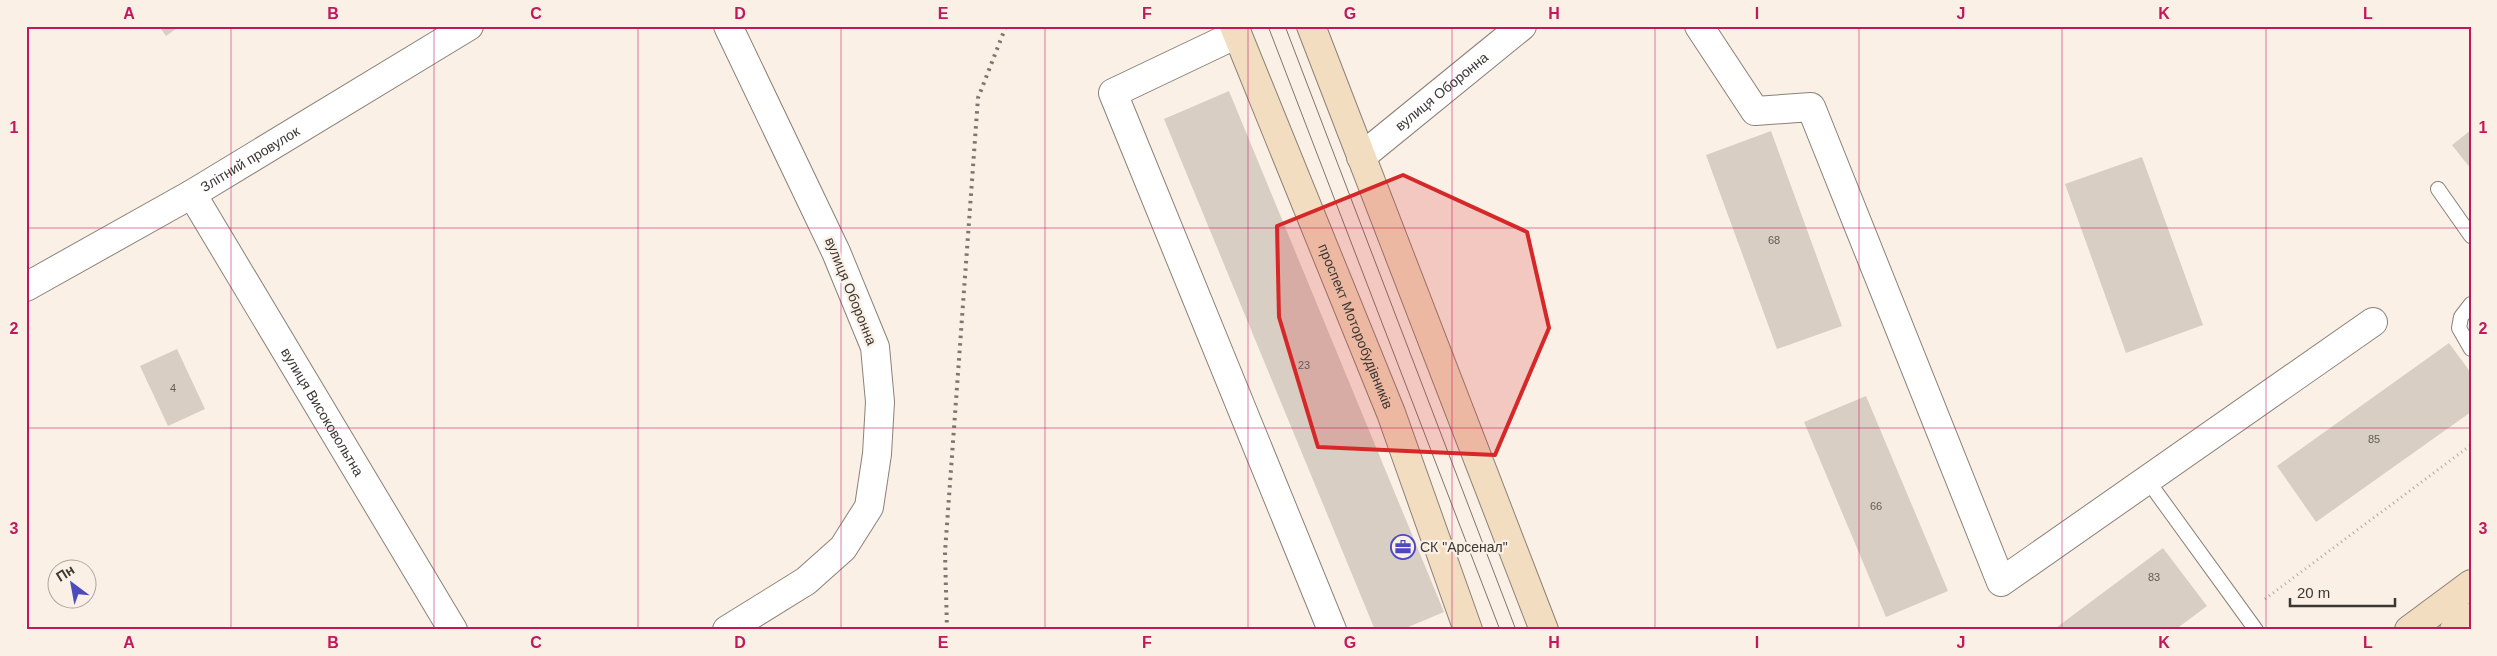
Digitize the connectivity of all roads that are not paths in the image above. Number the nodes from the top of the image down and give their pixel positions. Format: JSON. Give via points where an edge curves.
{"nodes":[{"id":1,"x":469,"y":26,"type":"edge"},
{"id":2,"x":728,"y":26,"type":"edge"},
{"id":3,"x":1311,"y":26,"type":"edge"},
{"id":4,"x":1522,"y":26,"type":"edge"},
{"id":5,"x":1699,"y":26,"type":"edge"},
{"id":6,"x":1236,"y":30,"type":"edge"},
{"id":7,"x":1361,"y":157,"type":"junction"},
{"id":8,"x":2438,"y":189,"type":"dead end"},
{"id":9,"x":192,"y":194,"type":"junction"},
{"id":10,"x":2471,"y":236,"type":"edge"},
{"id":11,"x":26,"y":287,"type":"edge"},
{"id":12,"x":2471,"y":304,"type":"edge"},
{"id":13,"x":2373,"y":322,"type":"dead end"},
{"id":14,"x":2471,"y":348,"type":"edge"},
{"id":15,"x":2148,"y":481,"type":"junction"},
{"id":16,"x":2471,"y":584,"type":"edge"},
{"id":17,"x":2471,"y":617,"type":"edge"},
{"id":18,"x":453,"y":630,"type":"edge"},
{"id":19,"x":727,"y":630,"type":"edge"},
{"id":20,"x":1332,"y":630,"type":"edge"},
{"id":21,"x":1468,"y":630,"type":"edge"},
{"id":22,"x":1544,"y":630,"type":"edge"},
{"id":23,"x":2256,"y":630,"type":"edge"},
{"id":24,"x":2409,"y":630,"type":"edge"},
{"id":25,"x":2454,"y":630,"type":"edge"}],
"edges":[{"from":1,"to":9,"type":"street","name":"Злітний провулок"},
{"from":2,"to":19,"type":"street","name":"вулиця Оборонна","via":[[836,252],[875,347],[880,402],[869,507],[843,548],[806,581]]},
{"from":3,"to":7,"type":"main road"},
{"from":4,"to":7,"type":"street","name":"вулиця Оборонна"},
{"from":5,"to":15,"type":"street","via":[[1755,111],[1811,107],[2001,582]]},
{"from":6,"to":20,"type":"street","via":[[1114,94]]},
{"from":6,"to":21,"type":"main road","name":"проспект Моторобудівників","via":[[1391,414]]},
{"from":7,"to":22,"type":"main road"},
{"from":8,"to":10,"type":"lane"},
{"from":9,"to":11,"type":"street","name":"Злітний провулок"},
{"from":9,"to":18,"type":"street","name":"вулиця Високовольтна"},
{"from":12,"to":14,"type":"lane","via":[[2461,317],[2458,328]]},
{"from":13,"to":15,"type":"street"},
{"from":15,"to":23,"type":"lane"},
{"from":16,"to":24,"type":"main road"},
{"from":17,"to":25,"type":"main road"}]}
